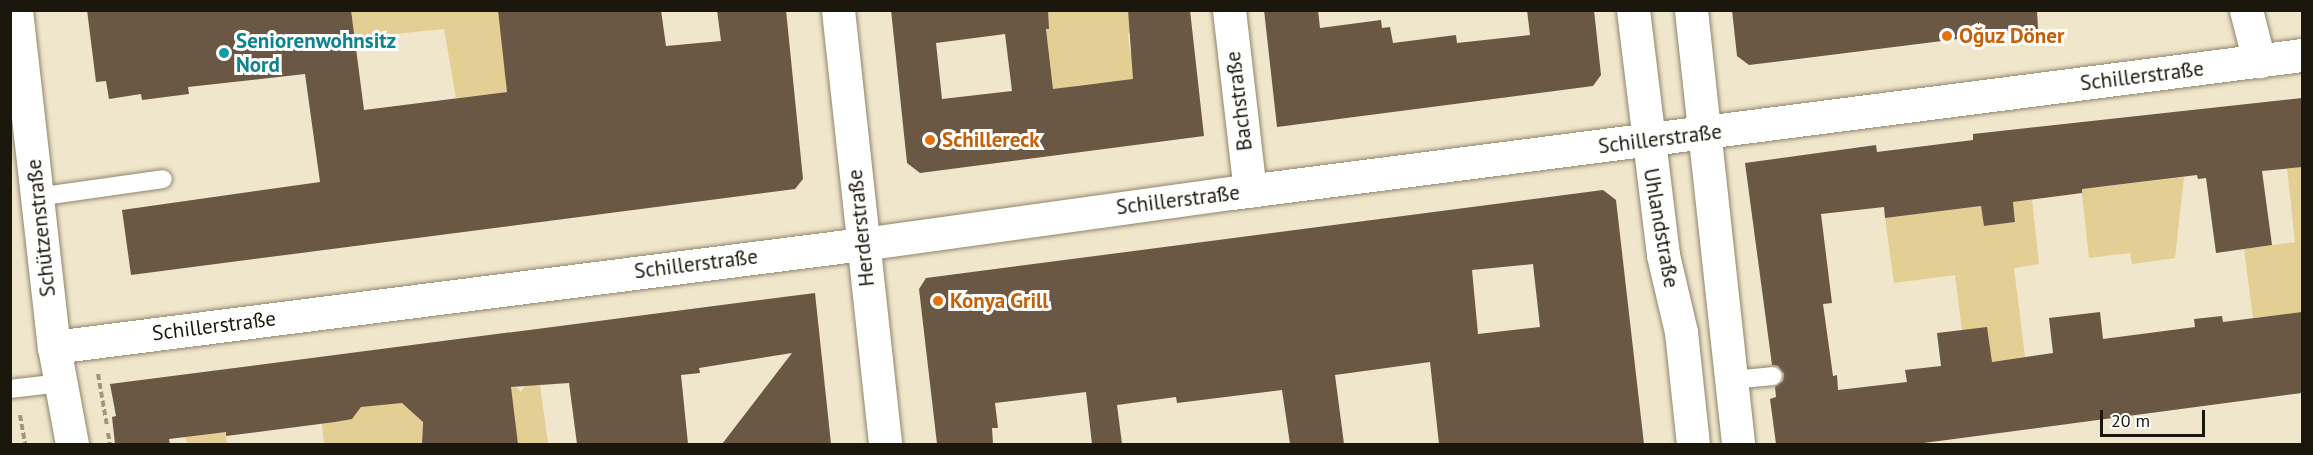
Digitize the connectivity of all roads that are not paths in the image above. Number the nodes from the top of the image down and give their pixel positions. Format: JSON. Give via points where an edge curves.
{"nodes":[{"id":1,"x":16,"y":10,"type":"edge"},
{"id":2,"x":838,"y":10,"type":"edge"},
{"id":3,"x":1229,"y":10,"type":"edge"},
{"id":4,"x":1633,"y":10,"type":"edge"},
{"id":5,"x":1691,"y":10,"type":"edge"},
{"id":6,"x":2246,"y":10,"type":"edge"},
{"id":7,"x":2302,"y":55,"type":"edge"},
{"id":8,"x":2259,"y":60,"type":"junction"},
{"id":9,"x":1703,"y":134,"type":"junction"},
{"id":10,"x":1647,"y":141,"type":"junction"},
{"id":11,"x":163,"y":179,"type":"dead end"},
{"id":12,"x":1250,"y":191,"type":"junction"},
{"id":13,"x":37,"y":197,"type":"junction"},
{"id":14,"x":863,"y":244,"type":"junction"},
{"id":15,"x":54,"y":346,"type":"junction"},
{"id":16,"x":1773,"y":376,"type":"dead end"},
{"id":17,"x":1731,"y":380,"type":"junction"},
{"id":18,"x":61,"y":383,"type":"junction"},
{"id":19,"x":10,"y":389,"type":"edge"},
{"id":20,"x":72,"y":444,"type":"edge"},
{"id":21,"x":885,"y":444,"type":"edge"},
{"id":22,"x":1693,"y":444,"type":"edge"},
{"id":23,"x":1738,"y":444,"type":"edge"}],
"edges":[{"from":1,"to":13,"type":"street","name":"Schützenstraße"},
{"from":2,"to":14,"type":"street","name":"Herderstraße"},
{"from":3,"to":12,"type":"street","name":"Bachstraße"},
{"from":4,"to":10,"type":"street","name":"Uhlandstraße"},
{"from":5,"to":9,"type":"street"},
{"from":6,"to":8,"type":"street"},
{"from":7,"to":8,"type":"street","name":"Schillerstraße"},
{"from":8,"to":9,"type":"street","name":"Schillerstraße"},
{"from":9,"to":10,"type":"street","name":"Schillerstraße"},
{"from":9,"to":17,"type":"street"},
{"from":10,"to":12,"type":"street","name":"Schillerstraße"},
{"from":10,"to":22,"type":"street","name":"Uhlandstraße","via":[[1663,255],[1681,333]]},
{"from":11,"to":13,"type":"lane"},
{"from":12,"to":14,"type":"street","name":"Schillerstraße"},
{"from":13,"to":15,"type":"street","name":"Schützenstraße"},
{"from":14,"to":15,"type":"street","name":"Schillerstraße"},
{"from":14,"to":21,"type":"street","name":"Herderstraße"},
{"from":15,"to":18,"type":"street","name":"Schützenstraße"},
{"from":16,"to":17,"type":"lane"},
{"from":17,"to":23,"type":"street"},
{"from":18,"to":19,"type":"lane"},
{"from":18,"to":20,"type":"street","name":"Schützenstraße"}]}
